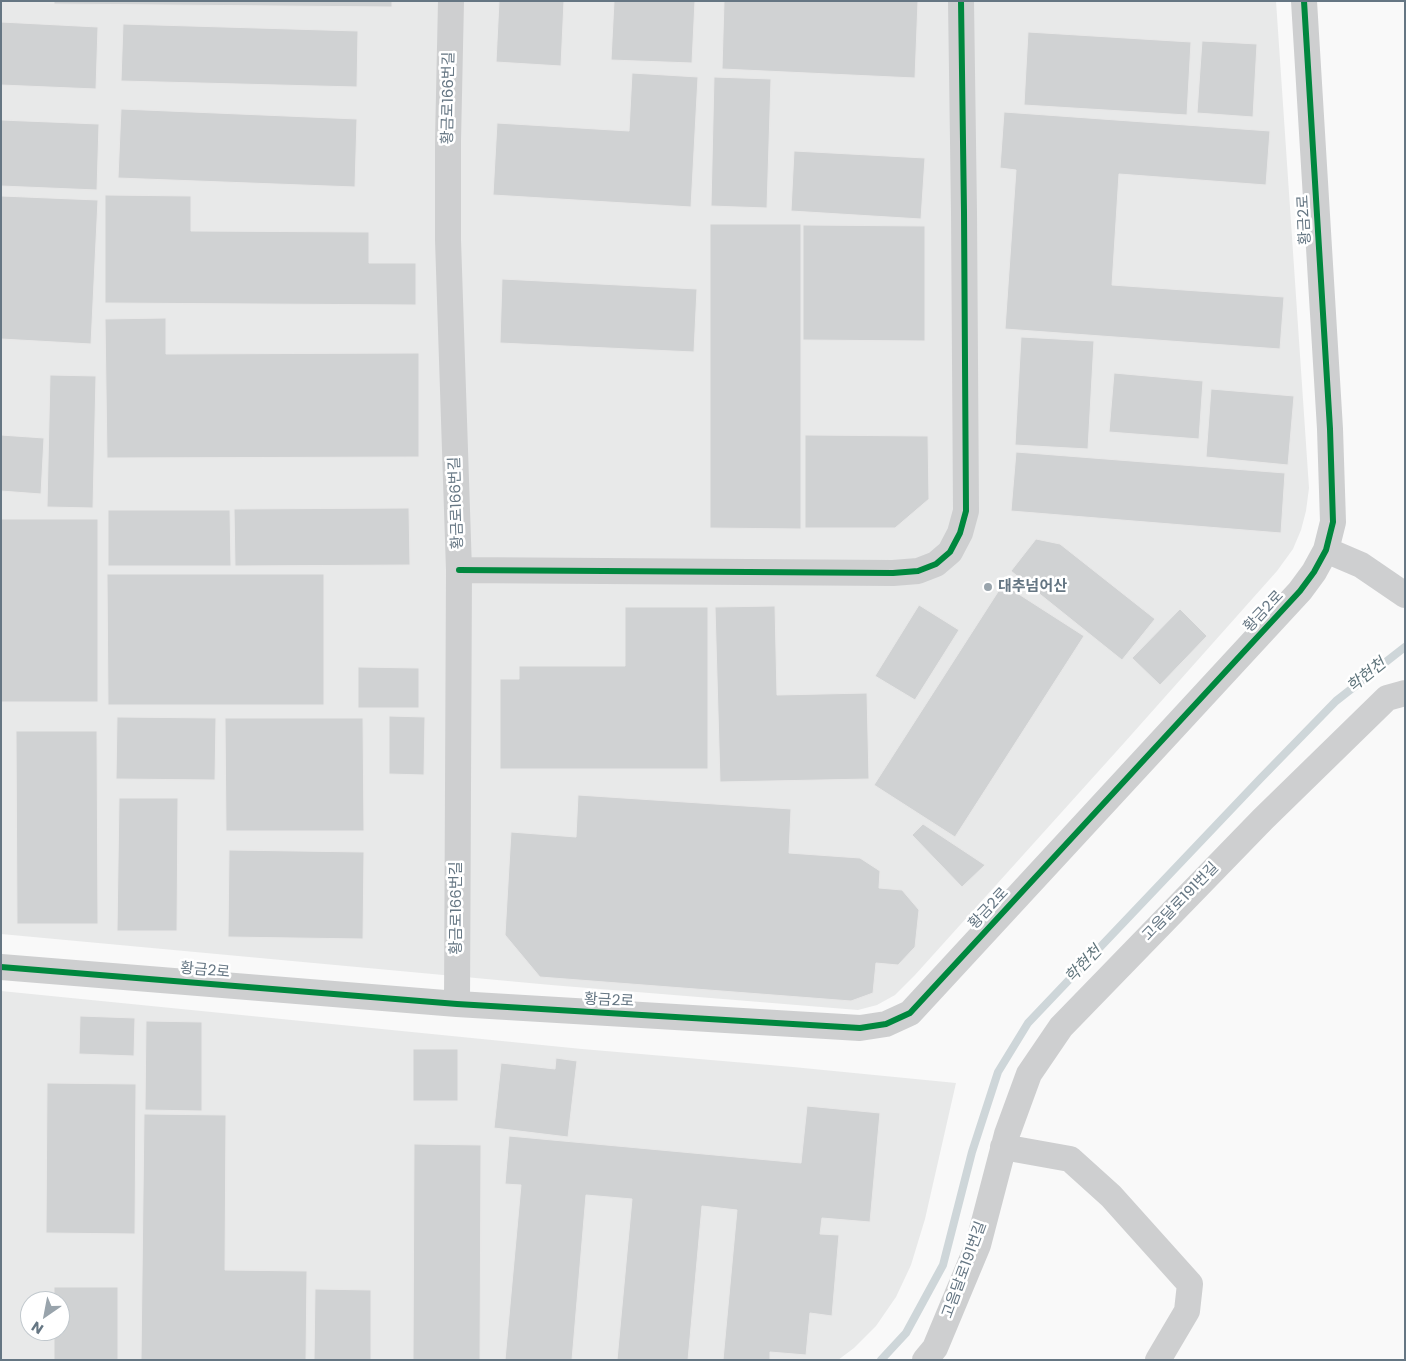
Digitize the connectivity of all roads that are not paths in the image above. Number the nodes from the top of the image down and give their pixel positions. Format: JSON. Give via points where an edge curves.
{"nodes":[{"id":1,"x":451,"y":1,"type":"edge"},
{"id":2,"x":961,"y":1,"type":"edge"},
{"id":3,"x":1304,"y":1,"type":"edge"},
{"id":4,"x":1326,"y":550,"type":"junction"},
{"id":5,"x":459,"y":570,"type":"junction"},
{"id":6,"x":1405,"y":595,"type":"edge"},
{"id":7,"x":1405,"y":693,"type":"edge"},
{"id":8,"x":1,"y":968,"type":"edge"},
{"id":9,"x":457,"y":1004,"type":"junction"},
{"id":10,"x":1003,"y":1146,"type":"junction"},
{"id":11,"x":925,"y":1360,"type":"edge"},
{"id":12,"x":1158,"y":1360,"type":"edge"}],
"edges":[{"from":1,"to":5,"type":"street","name":"황금로166번길","via":[[448,240]]},
{"from":2,"to":5,"type":"street","via":[[966,511],[950,552],[936,564],[918,571],[893,573]]},
{"from":3,"to":4,"type":"street","name":"황금2로","via":[[1330,430],[1333,522]]},
{"from":4,"to":6,"type":"street","via":[[1362,565]]},
{"from":4,"to":9,"type":"street","name":"황금2로","via":[[1300,591],[910,1013],[886,1024],[860,1028]]},
{"from":5,"to":9,"type":"street","name":"황금로166번길"},
{"from":7,"to":10,"type":"street","name":"고음달로191번길","via":[[1387,698],[1277,805],[1061,1026],[1029,1074]]},
{"from":8,"to":9,"type":"street","name":"황금2로"},
{"from":10,"to":11,"type":"street","name":"고음달로191번길","via":[[978,1245],[935,1348]]},
{"from":10,"to":12,"type":"street","via":[[1070,1159],[1111,1196],[1190,1284],[1187,1311]]}]}
